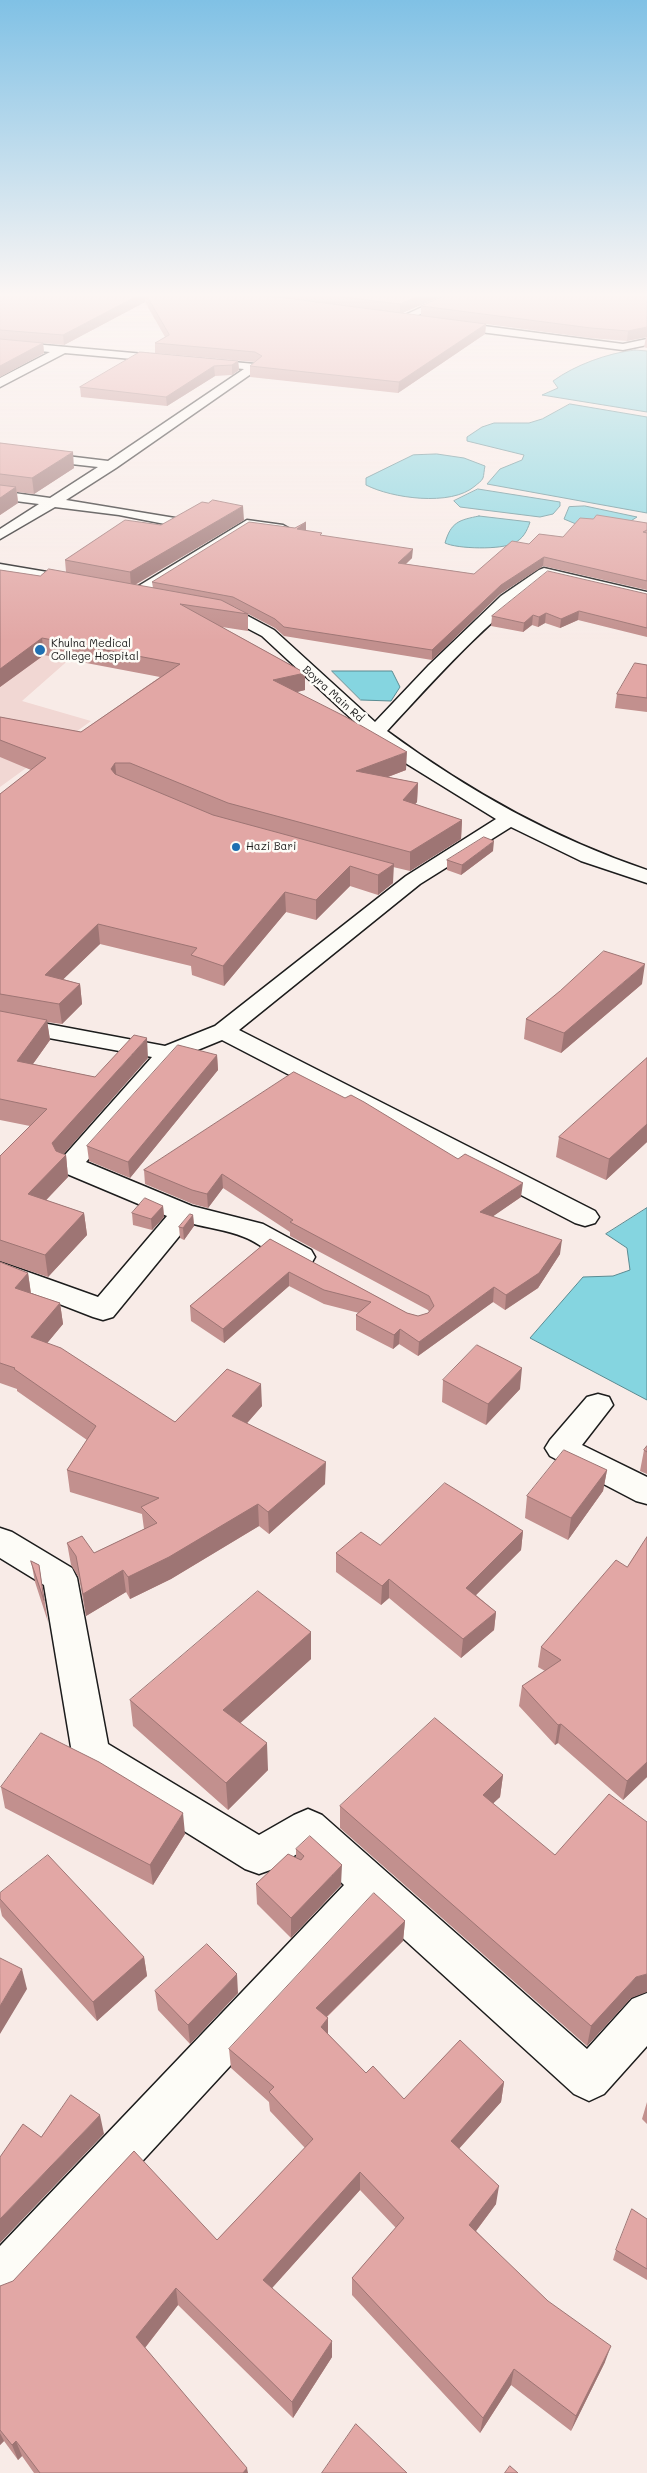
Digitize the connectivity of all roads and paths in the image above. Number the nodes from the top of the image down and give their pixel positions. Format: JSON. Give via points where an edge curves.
{"nodes":[{"id":1,"x":193,"y":409,"type":"edge"},
{"id":2,"x":0,"y":452,"type":"edge"},
{"id":3,"x":112,"y":465,"type":"junction"},
{"id":4,"x":0,"y":495,"type":"edge"},
{"id":5,"x":50,"y":502,"type":"junction"},
{"id":6,"x":174,"y":522,"type":"edge"},
{"id":7,"x":295,"y":531,"type":"edge"},
{"id":8,"x":0,"y":535,"type":"edge"},
{"id":9,"x":2,"y":571,"type":"edge"},
{"id":10,"x":82,"y":583,"type":"edge"},
{"id":11,"x":647,"y":597,"type":"edge"},
{"id":12,"x":163,"y":599,"type":"edge"},
{"id":13,"x":200,"y":606,"type":"edge"},
{"id":14,"x":376,"y":732,"type":"junction"},
{"id":15,"x":510,"y":819,"type":"junction"},
{"id":16,"x":647,"y":877,"type":"edge"},
{"id":17,"x":0,"y":1022,"type":"edge"},
{"id":18,"x":223,"y":1031,"type":"junction"},
{"id":19,"x":168,"y":1053,"type":"junction"},
{"id":20,"x":184,"y":1213,"type":"junction"},
{"id":21,"x":584,"y":1217,"type":"dead end"},
{"id":22,"x":322,"y":1268,"type":"edge"},
{"id":23,"x":0,"y":1271,"type":"edge"},
{"id":24,"x":598,"y":1406,"type":"dead end"},
{"id":25,"x":647,"y":1492,"type":"edge"},
{"id":26,"x":0,"y":1541,"type":"edge"},
{"id":27,"x":372,"y":1884,"type":"junction"},
{"id":28,"x":647,"y":2014,"type":"edge"},
{"id":29,"x":0,"y":2280,"type":"edge"}],
"edges":[{"from":1,"to":3,"type":"street"},
{"from":2,"to":3,"type":"street"},
{"from":3,"to":5,"type":"street"},
{"from":4,"to":5,"type":"street"},
{"from":5,"to":6,"type":"street"},
{"from":5,"to":8,"type":"street"},
{"from":7,"to":12,"type":"street","via":[[246,524],[126,592]]},
{"from":9,"to":10,"type":"street"},
{"from":11,"to":14,"type":"street","via":[[544,573],[507,599]]},
{"from":13,"to":14,"type":"street","name":"Boyra Main Rd","via":[[227,611],[268,633]]},
{"from":14,"to":15,"type":"street","name":"Boyra Main Rd","via":[[414,760]]},
{"from":15,"to":16,"type":"street","name":"Boyra Main Rd","via":[[588,857]]},
{"from":15,"to":18,"type":"street","via":[[403,878]]},
{"from":17,"to":19,"type":"street"},
{"from":18,"to":19,"type":"street"},
{"from":18,"to":21,"type":"street"},
{"from":19,"to":20,"type":"street","via":[[69,1165]]},
{"from":20,"to":22,"type":"street","via":[[253,1230]]},
{"from":20,"to":23,"type":"street","via":[[103,1310]]},
{"from":24,"to":25,"type":"street","via":[[561,1448]]},
{"from":26,"to":27,"type":"street","via":[[60,1578],[91,1753],[259,1856],[308,1827]]},
{"from":27,"to":28,"type":"street","via":[[589,2079]]},
{"from":27,"to":29,"type":"street"}]}
